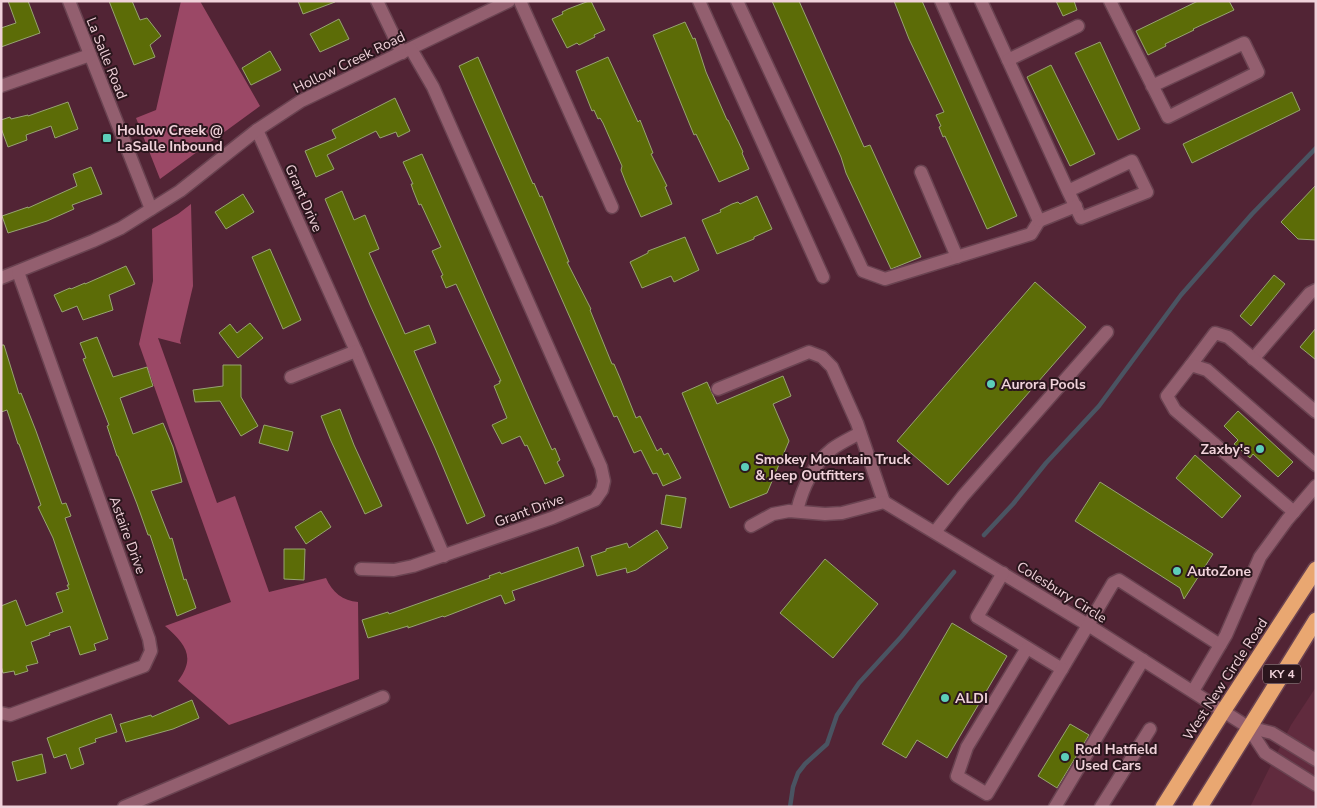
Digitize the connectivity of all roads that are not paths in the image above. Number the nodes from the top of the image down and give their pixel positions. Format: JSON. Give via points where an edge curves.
{"nodes":[{"id":1,"x":69,"y":1,"type":"edge"},
{"id":2,"x":377,"y":1,"type":"edge"},
{"id":3,"x":509,"y":1,"type":"edge"},
{"id":4,"x":520,"y":1,"type":"edge"},
{"id":5,"x":699,"y":1,"type":"edge"},
{"id":6,"x":737,"y":1,"type":"edge"},
{"id":7,"x":941,"y":1,"type":"edge"},
{"id":8,"x":981,"y":1,"type":"edge"},
{"id":9,"x":1110,"y":1,"type":"edge"},
{"id":10,"x":1078,"y":26,"type":"dead end"},
{"id":11,"x":406,"y":51,"type":"junction"},
{"id":12,"x":90,"y":55,"type":"junction"},
{"id":13,"x":1008,"y":60,"type":"junction"},
{"id":14,"x":1,"y":86,"type":"edge"},
{"id":15,"x":1152,"y":86,"type":"junction"},
{"id":16,"x":257,"y":130,"type":"junction"},
{"id":17,"x":921,"y":172,"type":"dead end"},
{"id":18,"x":1068,"y":191,"type":"junction"},
{"id":19,"x":1076,"y":206,"type":"junction"},
{"id":20,"x":612,"y":207,"type":"dead end"},
{"id":21,"x":152,"y":209,"type":"junction"},
{"id":22,"x":1039,"y":222,"type":"junction"},
{"id":23,"x":957,"y":257,"type":"junction"},
{"id":24,"x":18,"y":272,"type":"junction"},
{"id":25,"x":824,"y":276,"type":"dead end"},
{"id":26,"x":1,"y":278,"type":"edge"},
{"id":27,"x":1316,"y":290,"type":"edge"},
{"id":28,"x":1107,"y":332,"type":"dead end"},
{"id":29,"x":356,"y":351,"type":"junction"},
{"id":30,"x":1253,"y":359,"type":"junction"},
{"id":31,"x":1191,"y":365,"type":"junction"},
{"id":32,"x":291,"y":377,"type":"dead end"},
{"id":33,"x":718,"y":389,"type":"dead end"},
{"id":34,"x":1316,"y":412,"type":"edge"},
{"id":35,"x":860,"y":434,"type":"junction"},
{"id":36,"x":1316,"y":465,"type":"edge"},
{"id":37,"x":1316,"y":486,"type":"edge"},
{"id":38,"x":884,"y":502,"type":"junction"},
{"id":39,"x":797,"y":511,"type":"junction"},
{"id":40,"x":1294,"y":512,"type":"junction"},
{"id":41,"x":751,"y":526,"type":"dead end"},
{"id":42,"x":935,"y":532,"type":"junction"},
{"id":43,"x":444,"y":556,"type":"junction"},
{"id":44,"x":1316,"y":568,"type":"edge"},
{"id":45,"x":361,"y":569,"type":"dead end"},
{"id":46,"x":1003,"y":573,"type":"junction"},
{"id":47,"x":1316,"y":620,"type":"edge"},
{"id":48,"x":1088,"y":625,"type":"junction"},
{"id":49,"x":1220,"y":645,"type":"junction"},
{"id":50,"x":1027,"y":648,"type":"junction"},
{"id":51,"x":1143,"y":660,"type":"junction"},
{"id":52,"x":1062,"y":668,"type":"junction"},
{"id":53,"x":1193,"y":691,"type":"junction"},
{"id":54,"x":383,"y":697,"type":"dead end"},
{"id":55,"x":1224,"y":710,"type":"junction"},
{"id":56,"x":1,"y":713,"type":"edge"},
{"id":57,"x":1248,"y":728,"type":"junction"},
{"id":58,"x":1150,"y":729,"type":"dead end"},
{"id":59,"x":1316,"y":760,"type":"edge"},
{"id":60,"x":1316,"y":785,"type":"edge"},
{"id":61,"x":124,"y":807,"type":"edge"},
{"id":62,"x":1055,"y":807,"type":"edge"},
{"id":63,"x":1101,"y":807,"type":"edge"},
{"id":64,"x":1163,"y":807,"type":"edge"},
{"id":65,"x":1200,"y":807,"type":"edge"}],
"edges":[{"from":1,"to":12,"type":"street","name":"La Salle Road"},
{"from":2,"to":11,"type":"street","name":"Grant Drive"},
{"from":3,"to":11,"type":"street","name":"Hollow Creek Road"},
{"from":4,"to":20,"type":"street"},
{"from":5,"to":25,"type":"street"},
{"from":6,"to":23,"type":"street","via":[[863,271],[885,279]]},
{"from":7,"to":22,"type":"street"},
{"from":8,"to":13,"type":"street"},
{"from":9,"to":15,"type":"street"},
{"from":10,"to":13,"type":"street"},
{"from":11,"to":16,"type":"street","name":"Hollow Creek Road","via":[[308,98]]},
{"from":11,"to":43,"type":"street","name":"Grant Drive","via":[[433,87],[601,467],[604,481],[595,500],[583,506]]},
{"from":12,"to":14,"type":"street"},
{"from":12,"to":21,"type":"street","name":"La Salle Road"},
{"from":13,"to":18,"type":"street"},
{"from":15,"to":15,"type":"street","via":[[1168,117],[1258,72],[1244,43]]},
{"from":16,"to":21,"type":"street","name":"Hollow Creek Road"},
{"from":16,"to":29,"type":"street","name":"Grant Drive"},
{"from":17,"to":23,"type":"street"},
{"from":18,"to":19,"type":"street"},
{"from":18,"to":19,"type":"street","via":[[1132,161],[1147,192],[1081,218]]},
{"from":19,"to":22,"type":"street"},
{"from":21,"to":24,"type":"street","name":"Hollow Creek Road","via":[[121,228]]},
{"from":22,"to":23,"type":"street","via":[[1031,234]]},
{"from":24,"to":26,"type":"street","name":"Hollow Creek Road"},
{"from":24,"to":56,"type":"street","name":"Astaire Drive","via":[[150,639],[151,651],[144,666],[10,715]]},
{"from":27,"to":30,"type":"street"},
{"from":28,"to":42,"type":"street","via":[[962,496]]},
{"from":29,"to":32,"type":"street"},
{"from":29,"to":43,"type":"street","name":"Grant Drive"},
{"from":30,"to":31,"type":"street","via":[[1228,337],[1215,333]]},
{"from":30,"to":34,"type":"street"},
{"from":31,"to":36,"type":"street","via":[[1207,370]]},
{"from":31,"to":40,"type":"street","via":[[1167,396],[1175,410]]},
{"from":33,"to":35,"type":"street","via":[[809,352],[822,357],[832,367]]},
{"from":35,"to":38,"type":"street"},
{"from":35,"to":39,"type":"street","via":[[832,449],[814,469]]},
{"from":37,"to":40,"type":"street"},
{"from":38,"to":39,"type":"street","via":[[842,513]]},
{"from":38,"to":42,"type":"street","name":"Colesbury Circle"},
{"from":39,"to":41,"type":"street","via":[[772,514]]},
{"from":40,"to":49,"type":"street","via":[[1260,557]]},
{"from":42,"to":46,"type":"street","name":"Colesbury Circle"},
{"from":43,"to":45,"type":"street","via":[[394,570]]},
{"from":44,"to":55,"type":"highway","name":"West New Circle Road","number":"KY 4"},
{"from":46,"to":48,"type":"street","name":"Colesbury Circle"},
{"from":46,"to":50,"type":"street","via":[[977,618]]},
{"from":47,"to":57,"type":"highway","number":"KY 4"},
{"from":48,"to":49,"type":"street","via":[[1112,584],[1119,580]]},
{"from":48,"to":51,"type":"street","name":"Colesbury Circle"},
{"from":48,"to":52,"type":"street"},
{"from":49,"to":53,"type":"street"},
{"from":50,"to":52,"type":"street"},
{"from":50,"to":52,"type":"street","via":[[967,747],[957,776],[988,794]]},
{"from":51,"to":53,"type":"street","name":"Colesbury Circle"},
{"from":51,"to":62,"type":"street"},
{"from":53,"to":55,"type":"street","name":"Colesbury Circle"},
{"from":54,"to":61,"type":"street"},
{"from":55,"to":57,"type":"street","name":"Colesbury Circle"},
{"from":55,"to":64,"type":"highway","name":"West New Circle Road","number":"KY 4"},
{"from":57,"to":59,"type":"street","via":[[1272,734]]},
{"from":57,"to":60,"type":"street","via":[[1265,753]]},
{"from":57,"to":65,"type":"highway","number":"KY 4"},
{"from":58,"to":63,"type":"street"}]}
